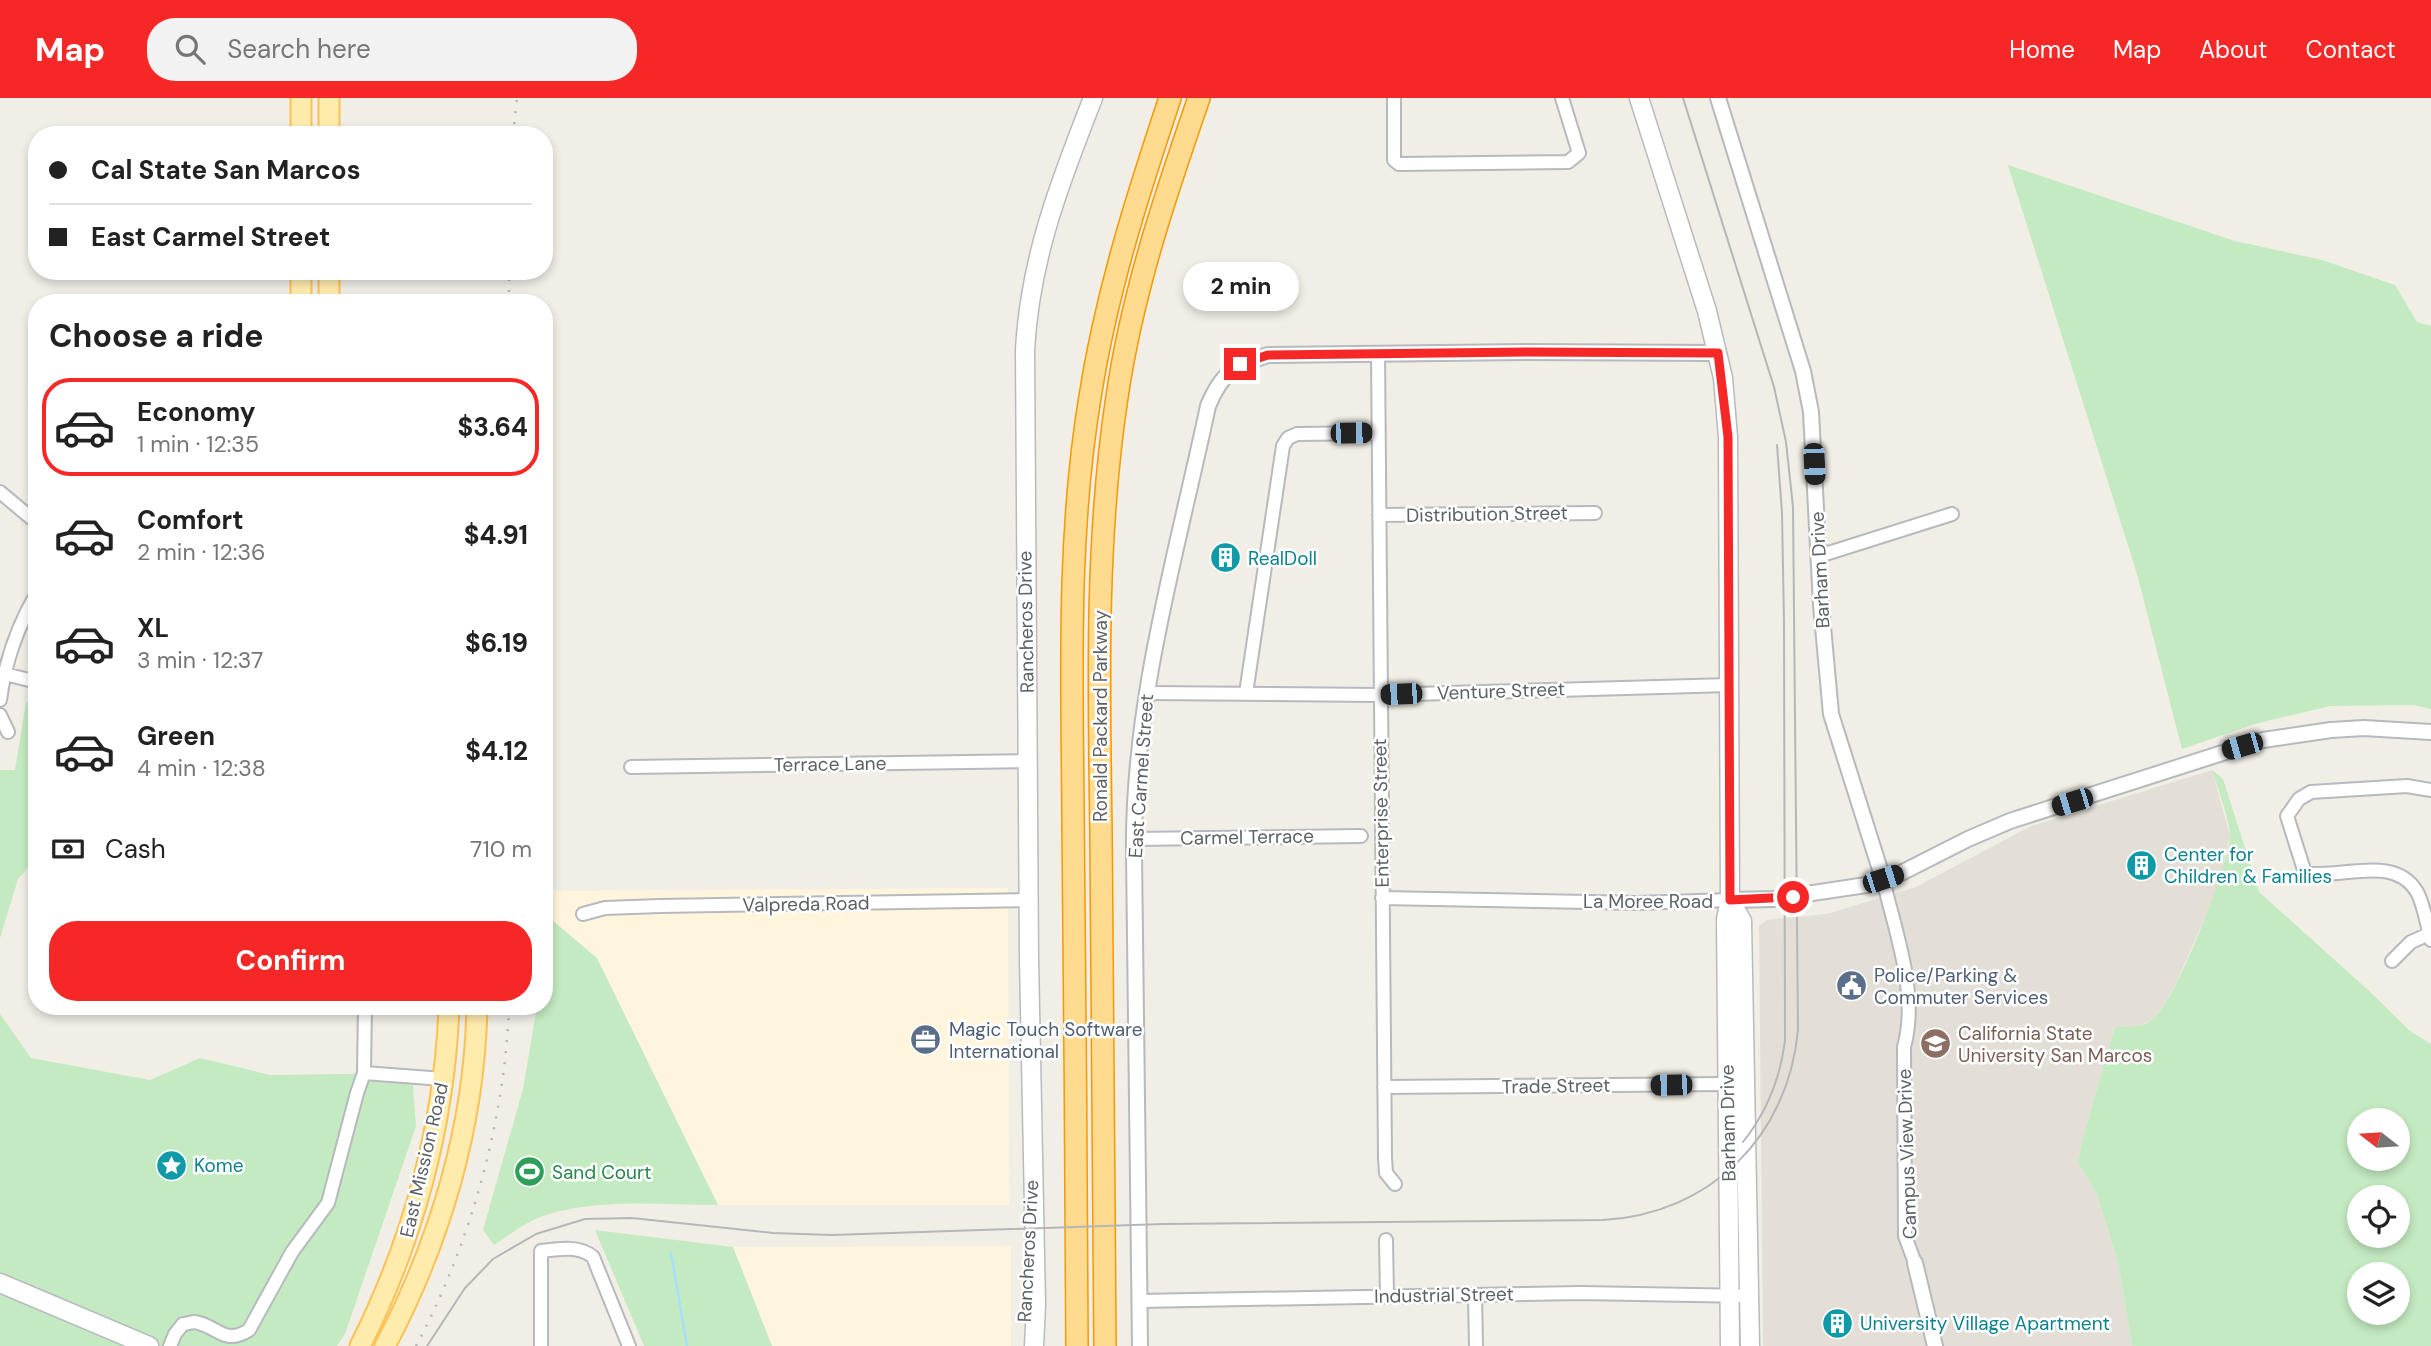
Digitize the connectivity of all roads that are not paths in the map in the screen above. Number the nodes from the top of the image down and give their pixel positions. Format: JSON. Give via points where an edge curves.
{"nodes":[{"id":1,"x":300,"y":98,"type":"edge"},
{"id":2,"x":328,"y":98,"type":"edge"},
{"id":3,"x":1093,"y":98,"type":"edge"},
{"id":4,"x":1170,"y":98,"type":"edge"},
{"id":5,"x":1199,"y":98,"type":"edge"},
{"id":6,"x":1394,"y":98,"type":"edge"},
{"id":7,"x":1562,"y":98,"type":"edge"},
{"id":8,"x":1639,"y":98,"type":"edge"},
{"id":9,"x":1718,"y":98,"type":"edge"},
{"id":10,"x":301,"y":126,"type":"edge"},
{"id":11,"x":329,"y":126,"type":"edge"},
{"id":12,"x":1718,"y":353,"type":"junction"},
{"id":13,"x":1378,"y":354,"type":"junction"},
{"id":14,"x":1378,"y":433,"type":"junction"},
{"id":15,"x":0,"y":492,"type":"edge"},
{"id":16,"x":1595,"y":513,"type":"dead end"},
{"id":17,"x":1952,"y":514,"type":"dead end"},
{"id":18,"x":28,"y":515,"type":"edge"},
{"id":19,"x":1379,"y":515,"type":"junction"},
{"id":20,"x":1819,"y":556,"type":"junction"},
{"id":21,"x":28,"y":610,"type":"edge"},
{"id":22,"x":5,"y":674,"type":"junction"},
{"id":23,"x":28,"y":680,"type":"edge"},
{"id":24,"x":1729,"y":685,"type":"junction"},
{"id":25,"x":1146,"y":693,"type":"junction"},
{"id":26,"x":1246,"y":693,"type":"junction"},
{"id":27,"x":1380,"y":695,"type":"junction"},
{"id":28,"x":0,"y":700,"type":"edge"},
{"id":29,"x":0,"y":715,"type":"edge"},
{"id":30,"x":8,"y":732,"type":"dead end"},
{"id":31,"x":2431,"y":732,"type":"edge"},
{"id":32,"x":1028,"y":761,"type":"junction"},
{"id":33,"x":631,"y":767,"type":"dead end"},
{"id":34,"x":2431,"y":790,"type":"edge"},
{"id":35,"x":1361,"y":836,"type":"dead end"},
{"id":36,"x":1133,"y":839,"type":"junction"},
{"id":37,"x":1883,"y":879,"type":"junction"},
{"id":38,"x":1382,"y":898,"type":"junction"},
{"id":39,"x":1029,"y":900,"type":"junction"},
{"id":40,"x":1730,"y":900,"type":"junction"},
{"id":41,"x":583,"y":914,"type":"dead end"},
{"id":42,"x":2430,"y":937,"type":"edge"},
{"id":43,"x":2392,"y":961,"type":"dead end"},
{"id":44,"x":365,"y":1015,"type":"edge"},
{"id":45,"x":448,"y":1015,"type":"edge"},
{"id":46,"x":476,"y":1015,"type":"edge"},
{"id":47,"x":364,"y":1073,"type":"junction"},
{"id":48,"x":443,"y":1079,"type":"junction"},
{"id":49,"x":1727,"y":1084,"type":"junction"},
{"id":50,"x":1384,"y":1087,"type":"junction"},
{"id":51,"x":1033,"y":1156,"type":"junction"},
{"id":52,"x":1395,"y":1184,"type":"dead end"},
{"id":53,"x":1387,"y":1240,"type":"dead end"},
{"id":54,"x":1915,"y":1263,"type":"joint"},
{"id":55,"x":423,"y":1267,"type":"junction"},
{"id":56,"x":0,"y":1283,"type":"edge"},
{"id":57,"x":1475,"y":1295,"type":"junction"},
{"id":58,"x":1387,"y":1296,"type":"junction"},
{"id":59,"x":1729,"y":1296,"type":"junction"},
{"id":60,"x":1749,"y":1296,"type":"junction"},
{"id":61,"x":1139,"y":1301,"type":"junction"},
{"id":62,"x":149,"y":1346,"type":"edge"},
{"id":63,"x":170,"y":1346,"type":"edge"},
{"id":64,"x":360,"y":1346,"type":"edge"},
{"id":65,"x":385,"y":1346,"type":"edge"},
{"id":66,"x":394,"y":1346,"type":"edge"},
{"id":67,"x":541,"y":1346,"type":"edge"},
{"id":68,"x":629,"y":1346,"type":"edge"},
{"id":69,"x":1023,"y":1346,"type":"edge"},
{"id":70,"x":1034,"y":1346,"type":"edge"},
{"id":71,"x":1077,"y":1346,"type":"edge"},
{"id":72,"x":1105,"y":1346,"type":"edge"},
{"id":73,"x":1140,"y":1346,"type":"edge"},
{"id":74,"x":1476,"y":1346,"type":"edge"},
{"id":75,"x":1730,"y":1346,"type":"edge"},
{"id":76,"x":1750,"y":1346,"type":"edge"},
{"id":77,"x":1935,"y":1346,"type":"edge"}],
"edges":[{"from":1,"to":10,"type":"main road"},
{"from":2,"to":11,"type":"main road"},
{"from":3,"to":32,"type":"main road","name":"Rancheros Drive","via":[[1039,248],[1027,321]]},
{"from":4,"to":71,"type":"highway","name":"Ronald Packard Parkway","via":[[1116,269],[1089,399],[1078,491],[1072,631]]},
{"from":5,"to":72,"type":"highway","name":"Ronald Packard Parkway","via":[[1139,288],[1117,395],[1103,511],[1099,639]]},
{"from":6,"to":7,"type":"street","via":[[1394,160],[1399,164],[1568,162],[1579,153]]},
{"from":8,"to":12,"type":"main road"},
{"from":9,"to":20,"type":"street","name":"Barham Drive","via":[[1803,371],[1811,412]]},
{"from":12,"to":13,"type":"street","name":"East Carmel Street"},
{"from":12,"to":24,"type":"main road","via":[[1728,437]]},
{"from":13,"to":14,"type":"street","name":"Enterprise Street"},
{"from":13,"to":25,"type":"street","name":"East Carmel Street","via":[[1268,355],[1240,364],[1216,388],[1208,406]]},
{"from":14,"to":19,"type":"street","name":"Enterprise Street"},
{"from":14,"to":26,"type":"street","via":[[1297,434],[1283,446]]},
{"from":15,"to":18,"type":"street"},
{"from":16,"to":19,"type":"street","name":"Distribution Street"},
{"from":17,"to":20,"type":"street"},
{"from":19,"to":27,"type":"street","name":"Enterprise Street"},
{"from":20,"to":37,"type":"street","name":"Barham Drive","via":[[1831,714]]},
{"from":21,"to":22,"type":"street"},
{"from":22,"to":23,"type":"street"},
{"from":22,"to":28,"type":"street"},
{"from":24,"to":27,"type":"street","name":"Venture Street"},
{"from":24,"to":40,"type":"main road","name":"Barham Drive"},
{"from":25,"to":26,"type":"street","name":"Venture Street"},
{"from":25,"to":36,"type":"street","name":"East Carmel Street"},
{"from":26,"to":27,"type":"street","name":"Venture Street"},
{"from":27,"to":38,"type":"street","name":"Enterprise Street"},
{"from":29,"to":30,"type":"street"},
{"from":31,"to":37,"type":"street","name":"La Moree Road","via":[[2364,728],[2263,740],[2010,821]]},
{"from":32,"to":33,"type":"street","name":"Terrace Lane"},
{"from":32,"to":39,"type":"main road","name":"Rancheros Drive"},
{"from":34,"to":42,"type":"street","via":[[2407,786],[2311,792],[2299,799],[2287,816],[2305,873],[2320,876],[2381,869],[2402,878],[2417,892]]},
{"from":35,"to":36,"type":"street","name":"Carmel Terrace"},
{"from":36,"to":61,"type":"street","name":"East Carmel Street"},
{"from":37,"to":40,"type":"street","name":"La Moree Road","via":[[1773,900]]},
{"from":37,"to":54,"type":"street","name":"Campus View Drive","via":[[1907,983],[1905,1236]]},
{"from":38,"to":40,"type":"street","name":"La Moree Road","via":[[1637,903]]},
{"from":38,"to":50,"type":"street","name":"Enterprise Street"},
{"from":39,"to":41,"type":"street","name":"Valpreda Road","via":[[660,906],[605,908]]},
{"from":39,"to":51,"type":"main road","name":"Rancheros Drive"},
{"from":40,"to":49,"type":"main road","name":"Barham Drive","via":[[1726,919]]},
{"from":40,"to":60,"type":"main road","name":"Barham Drive","via":[[1742,921]]},
{"from":42,"to":43,"type":"street","via":[[2411,942]]},
{"from":44,"to":47,"type":"street"},
{"from":45,"to":48,"type":"main road","name":"East Mission Road"},
{"from":46,"to":55,"type":"main road","name":"East Mission Road","via":[[463,1130]]},
{"from":47,"to":48,"type":"street"},
{"from":47,"to":63,"type":"street","via":[[328,1203],[292,1252],[249,1330],[240,1338],[228,1338],[195,1322],[183,1324]]},
{"from":48,"to":64,"type":"main road","name":"East Mission Road","via":[[412,1224]]},
{"from":49,"to":50,"type":"street","name":"Trade Street"},
{"from":49,"to":59,"type":"main road","name":"Barham Drive"},
{"from":50,"to":52,"type":"street","name":"Enterprise Street","via":[[1386,1172]]},
{"from":51,"to":69,"type":"main road","name":"Rancheros Drive"},
{"from":51,"to":70,"type":"main road","name":"Rancheros Drive"},
{"from":53,"to":58,"type":"street"},
{"from":54,"to":77,"type":"street","name":"Campus View Drive"},
{"from":55,"to":65,"type":"main road","name":"East Mission Road"},
{"from":55,"to":66,"type":"main road"},
{"from":56,"to":62,"type":"main road"},
{"from":57,"to":58,"type":"street","name":"Industrial Street"},
{"from":57,"to":59,"type":"street","name":"Industrial Street"},
{"from":57,"to":74,"type":"street"},
{"from":58,"to":61,"type":"street","name":"Industrial Street"},
{"from":59,"to":60,"type":"street","name":"Industrial Street"},
{"from":59,"to":75,"type":"main road","name":"Barham Drive"},
{"from":60,"to":76,"type":"main road","name":"Barham Drive"},
{"from":61,"to":73,"type":"street","name":"East Carmel Street"},
{"from":67,"to":68,"type":"street","via":[[541,1251],[572,1249],[593,1257]]}]}
